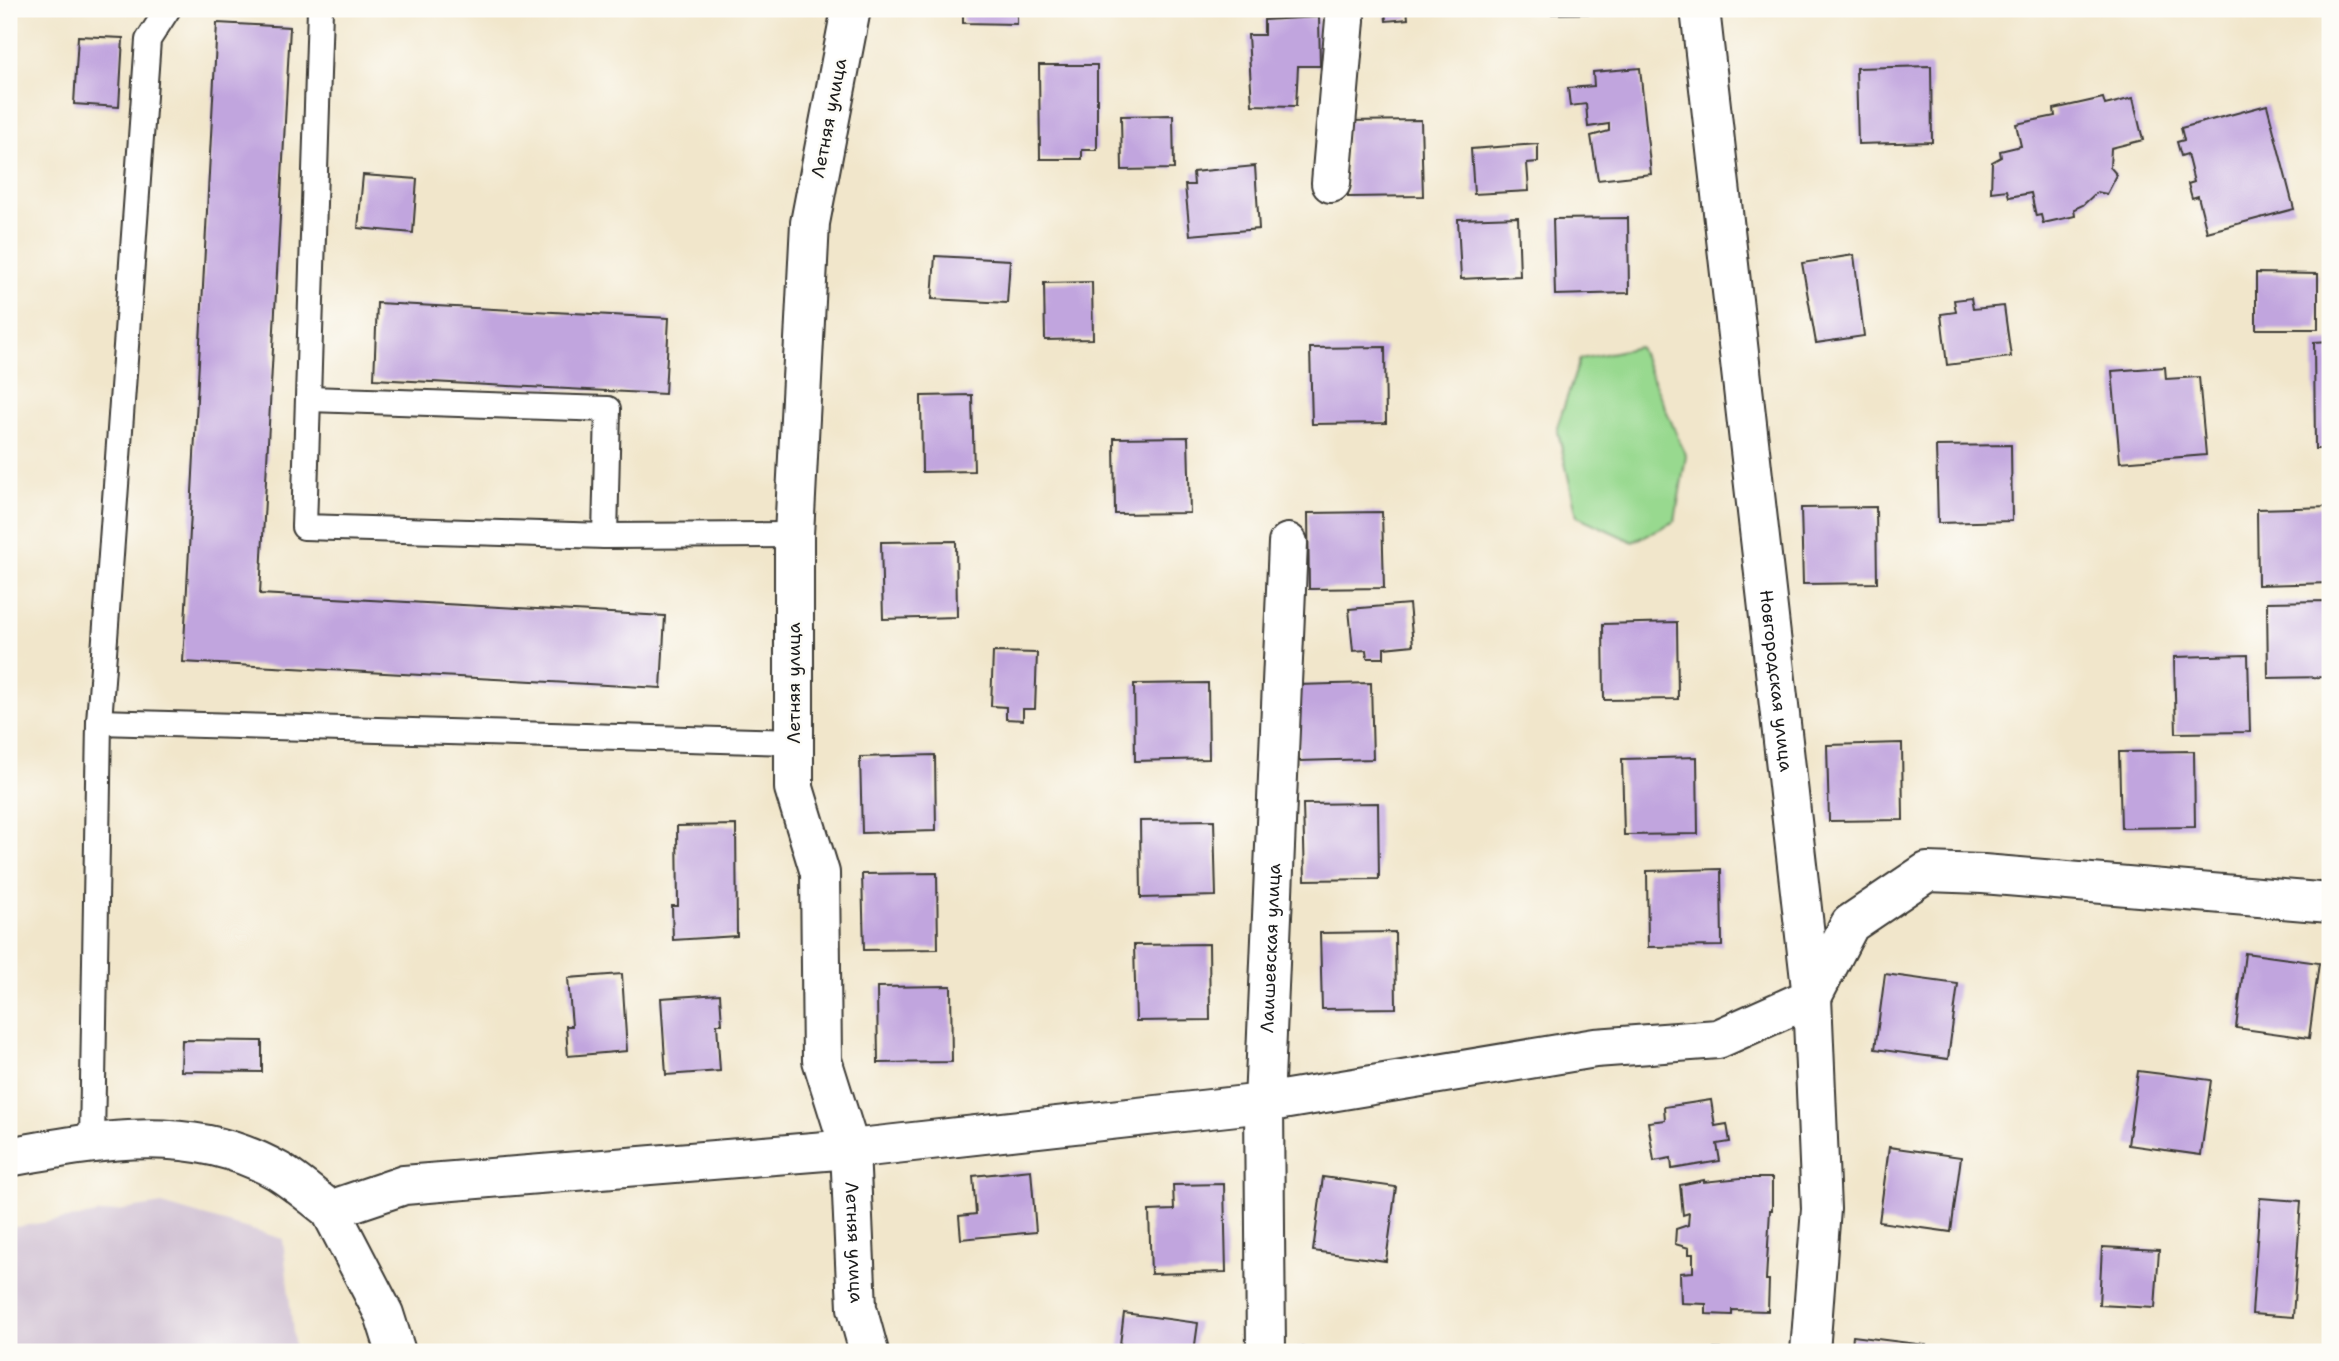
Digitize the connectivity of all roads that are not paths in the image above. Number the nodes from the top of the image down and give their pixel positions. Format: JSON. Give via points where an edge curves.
{"nodes":[{"id":1,"x":168,"y":9,"type":"edge"},
{"id":2,"x":320,"y":9,"type":"edge"},
{"id":3,"x":1344,"y":9,"type":"edge"},
{"id":4,"x":1700,"y":9,"type":"edge"},
{"id":5,"x":843,"y":10,"type":"edge"},
{"id":6,"x":1331,"y":183,"type":"dead end"},
{"id":7,"x":309,"y":399,"type":"junction"},
{"id":8,"x":794,"y":535,"type":"junction"},
{"id":9,"x":605,"y":536,"type":"junction"},
{"id":10,"x":1288,"y":543,"type":"dead end"},
{"id":11,"x":99,"y":722,"type":"junction"},
{"id":12,"x":793,"y":742,"type":"junction"},
{"id":13,"x":2330,"y":903,"type":"edge"},
{"id":14,"x":1812,"y":997,"type":"junction"},
{"id":15,"x":1264,"y":1103,"type":"junction"},
{"id":16,"x":92,"y":1142,"type":"junction"},
{"id":17,"x":850,"y":1149,"type":"junction"},
{"id":18,"x":9,"y":1157,"type":"edge"},
{"id":19,"x":330,"y":1210,"type":"junction"},
{"id":20,"x":396,"y":1352,"type":"edge"},
{"id":21,"x":869,"y":1352,"type":"edge"},
{"id":22,"x":1266,"y":1352,"type":"edge"},
{"id":23,"x":1810,"y":1352,"type":"edge"}],
"edges":[{"from":1,"to":11,"type":"lane","via":[[148,40]]},
{"from":2,"to":7,"type":"lane"},
{"from":3,"to":6,"type":"street"},
{"from":4,"to":14,"type":"street","name":"Новгородская улица"},
{"from":5,"to":8,"type":"street","name":"Летняя улица","via":[[810,215]]},
{"from":7,"to":9,"type":"lane","via":[[608,409]]},
{"from":7,"to":9,"type":"lane","via":[[304,527]]},
{"from":8,"to":9,"type":"lane"},
{"from":8,"to":12,"type":"street","name":"Летняя улица"},
{"from":10,"to":15,"type":"street","name":"Лаишевская улица"},
{"from":11,"to":12,"type":"lane"},
{"from":11,"to":16,"type":"lane"},
{"from":12,"to":17,"type":"street","name":"Летняя улица","via":[[794,788],[820,873],[822,1060]]},
{"from":13,"to":14,"type":"street","via":[[1927,872],[1850,924]]},
{"from":14,"to":15,"type":"street","via":[[1718,1039],[1595,1048]]},
{"from":14,"to":23,"type":"street","name":"Новгородская улица","via":[[1821,1209]]},
{"from":15,"to":17,"type":"street"},
{"from":15,"to":22,"type":"street","name":"Лаишевская улица"},
{"from":16,"to":18,"type":"street"},
{"from":16,"to":19,"type":"street","via":[[164,1139],[222,1147],[278,1171]]},
{"from":17,"to":19,"type":"street","via":[[404,1185]]},
{"from":17,"to":21,"type":"street","name":"Летняя улица","via":[[858,1307]]},
{"from":19,"to":20,"type":"street","via":[[384,1314]]}]}
